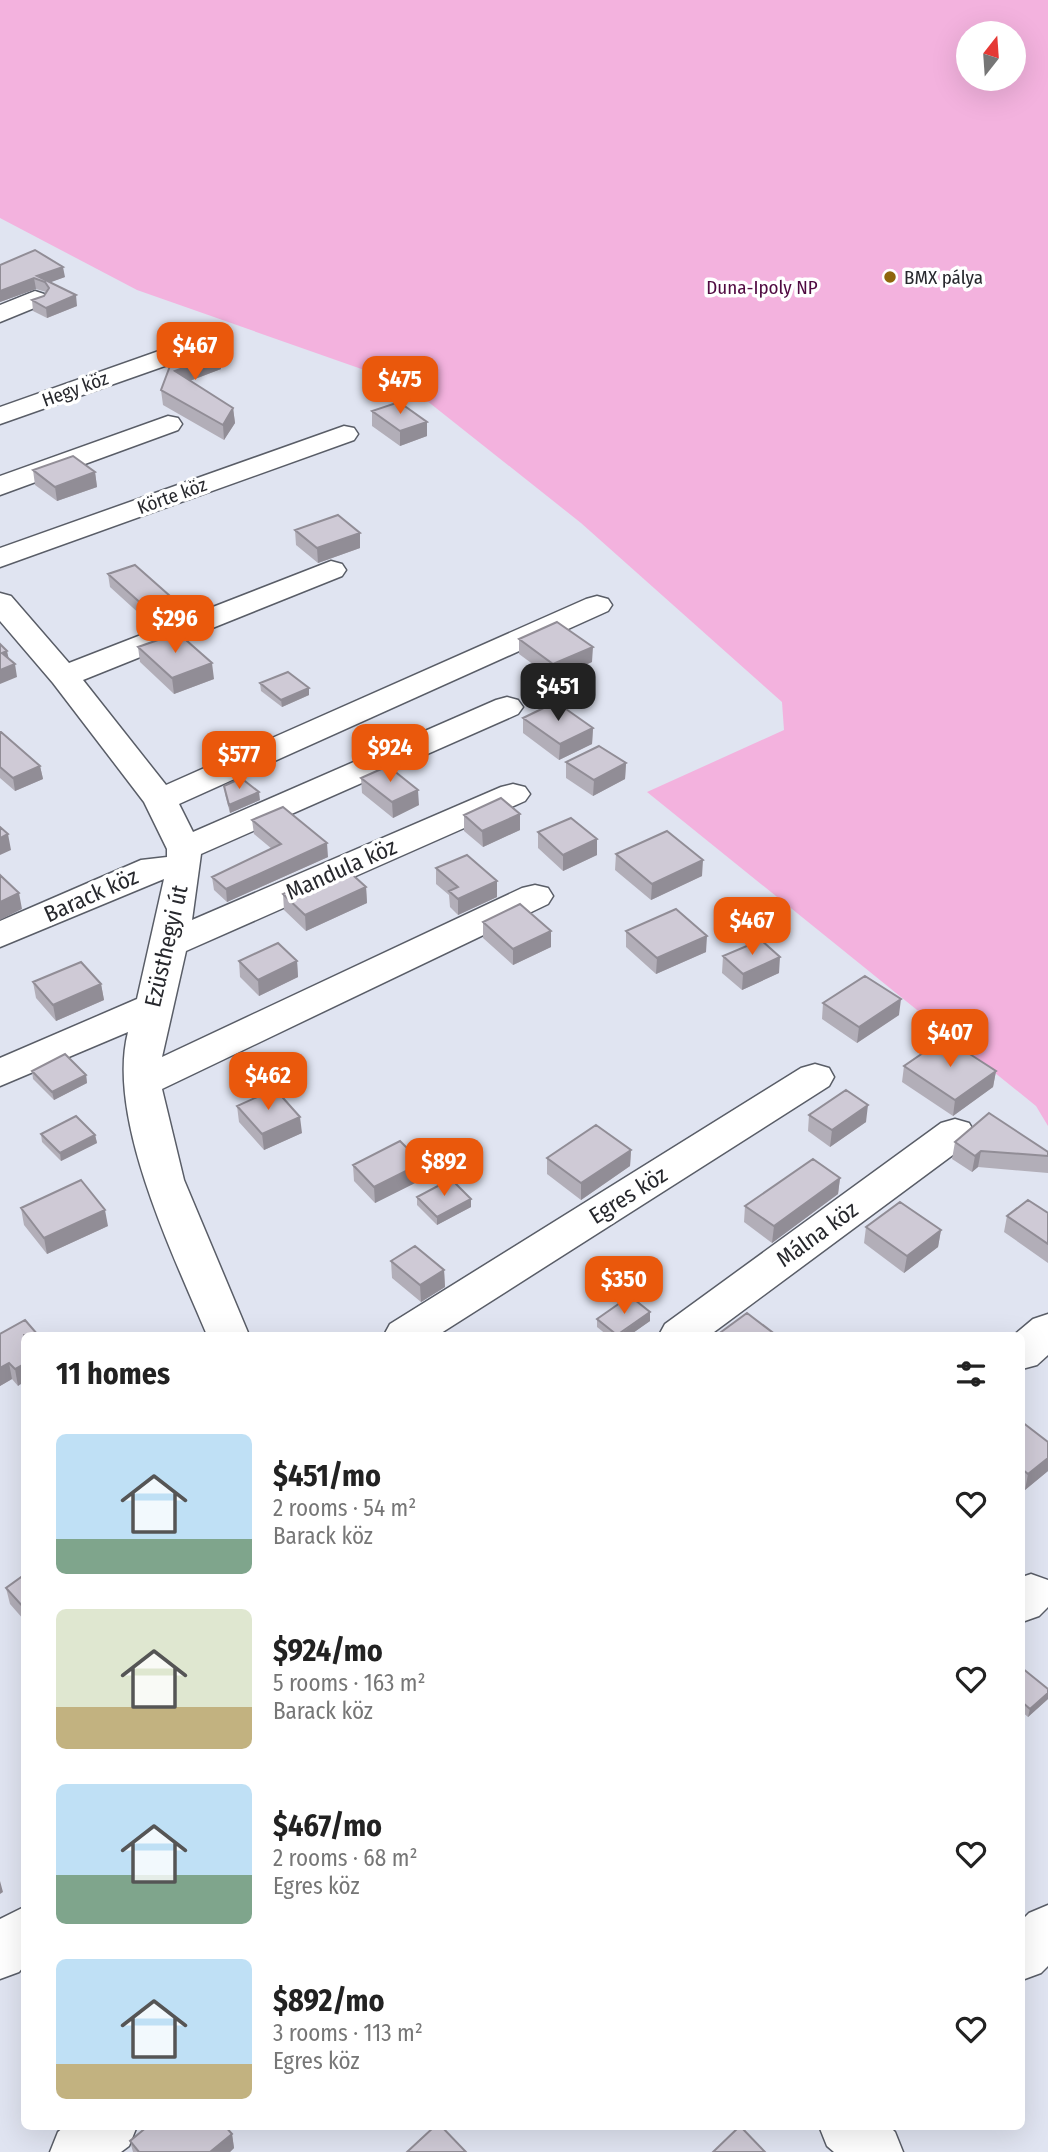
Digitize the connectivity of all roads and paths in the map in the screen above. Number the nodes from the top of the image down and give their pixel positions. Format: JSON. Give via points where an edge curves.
{"nodes":[{"id":1,"x":36,"y":299,"type":"edge"},
{"id":2,"x":0,"y":314,"type":"edge"},
{"id":3,"x":190,"y":348,"type":"edge"},
{"id":4,"x":0,"y":416,"type":"edge"},
{"id":5,"x":168,"y":424,"type":"dead end"},
{"id":6,"x":344,"y":434,"type":"dead end"},
{"id":7,"x":0,"y":486,"type":"edge"},
{"id":8,"x":0,"y":558,"type":"edge"},
{"id":9,"x":331,"y":570,"type":"dead end"},
{"id":10,"x":0,"y":602,"type":"edge"},
{"id":11,"x":597,"y":605,"type":"dead end"},
{"id":12,"x":64,"y":676,"type":"junction"},
{"id":13,"x":507,"y":707,"type":"dead end"},
{"id":14,"x":513,"y":794,"type":"dead end"},
{"id":15,"x":160,"y":800,"type":"junction"},
{"id":16,"x":184,"y":858,"type":"junction"},
{"id":17,"x":534,"y":896,"type":"dead end"},
{"id":18,"x":0,"y":935,"type":"edge"},
{"id":19,"x":169,"y":944,"type":"junction"},
{"id":20,"x":152,"y":1007,"type":"junction"},
{"id":21,"x":0,"y":1073,"type":"edge"},
{"id":22,"x":815,"y":1077,"type":"dead end"},
{"id":23,"x":141,"y":1083,"type":"junction"},
{"id":24,"x":955,"y":1133,"type":"dead end"},
{"id":25,"x":1048,"y":1330,"type":"edge"},
{"id":26,"x":227,"y":1332,"type":"edge"},
{"id":27,"x":410,"y":1332,"type":"edge"},
{"id":28,"x":684,"y":1332,"type":"edge"},
{"id":29,"x":1025,"y":1350,"type":"edge"},
{"id":30,"x":1048,"y":1930,"type":"edge"},
{"id":31,"x":21,"y":1935,"type":"edge"},
{"id":32,"x":1025,"y":1952,"type":"edge"},
{"id":33,"x":0,"y":1954,"type":"edge"},
{"id":34,"x":104,"y":2130,"type":"edge"},
{"id":35,"x":851,"y":2130,"type":"edge"},
{"id":36,"x":78,"y":2152,"type":"edge"},
{"id":37,"x":876,"y":2152,"type":"edge"}],
"edges":[{"from":1,"to":2,"type":"street"},
{"from":3,"to":4,"type":"street","name":"Hegy köz"},
{"from":5,"to":7,"type":"street"},
{"from":6,"to":8,"type":"street","name":"Körte köz"},
{"from":9,"to":12,"type":"street"},
{"from":10,"to":12,"type":"street"},
{"from":11,"to":15,"type":"street"},
{"from":12,"to":15,"type":"street"},
{"from":13,"to":16,"type":"street","name":"Barack köz"},
{"from":14,"to":19,"type":"street","name":"Mandula köz"},
{"from":15,"to":16,"type":"street"},
{"from":16,"to":18,"type":"street","name":"Barack köz"},
{"from":16,"to":19,"type":"street","name":"Ezüsthegyi út"},
{"from":17,"to":23,"type":"street"},
{"from":19,"to":20,"type":"street","name":"Ezüsthegyi út"},
{"from":20,"to":21,"type":"street"},
{"from":20,"to":23,"type":"street","name":"Ezüsthegyi út"},
{"from":22,"to":27,"type":"street","name":"Egres köz"},
{"from":23,"to":26,"type":"street","name":"Ezüsthegyi út","via":[[164,1180]]},
{"from":24,"to":28,"type":"street","name":"Málna köz"},
{"from":25,"to":29,"type":"street"},
{"from":30,"to":32,"type":"street"},
{"from":31,"to":33,"type":"street"},
{"from":34,"to":36,"type":"street"},
{"from":35,"to":37,"type":"street"}]}
